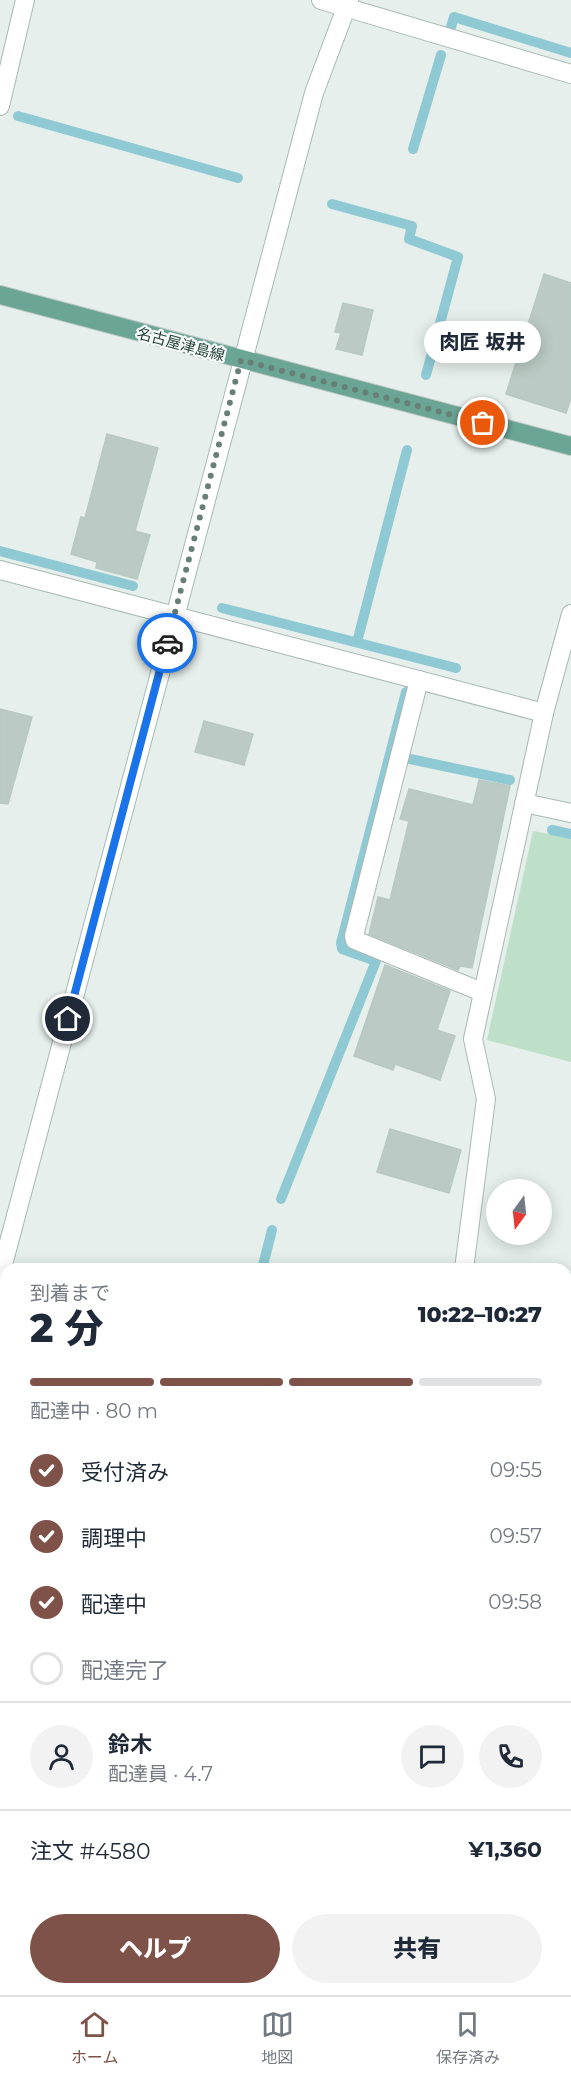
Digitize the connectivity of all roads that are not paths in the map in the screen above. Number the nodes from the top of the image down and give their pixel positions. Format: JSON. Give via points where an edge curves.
{"nodes":[{"id":1,"x":25,"y":0,"type":"edge"},
{"id":2,"x":321,"y":0,"type":"edge"},
{"id":3,"x":347,"y":3,"type":"edge"},
{"id":4,"x":571,"y":74,"type":"edge"},
{"id":5,"x":0,"y":106,"type":"edge"},
{"id":6,"x":0,"y":295,"type":"edge"},
{"id":7,"x":241,"y":360,"type":"junction"},
{"id":8,"x":571,"y":446,"type":"edge"},
{"id":9,"x":0,"y":570,"type":"edge"},
{"id":10,"x":571,"y":614,"type":"edge"},
{"id":11,"x":174,"y":615,"type":"junction"},
{"id":12,"x":419,"y":680,"type":"junction"},
{"id":13,"x":544,"y":713,"type":"junction"},
{"id":14,"x":524,"y":803,"type":"junction"},
{"id":15,"x":571,"y":813,"type":"edge"},
{"id":16,"x":482,"y":992,"type":"junction"},
{"id":17,"x":3,"y":1263,"type":"edge"},
{"id":18,"x":465,"y":1263,"type":"edge"}],
"edges":[{"from":1,"to":5,"type":"street"},
{"from":2,"to":3,"type":"street"},
{"from":3,"to":4,"type":"street"},
{"from":3,"to":7,"type":"street","via":[[314,93]]},
{"from":6,"to":7,"type":"main road","name":"名古屋津島線"},
{"from":7,"to":8,"type":"main road","name":"名古屋津島線"},
{"from":7,"to":11,"type":"street"},
{"from":9,"to":11,"type":"street"},
{"from":10,"to":13,"type":"street"},
{"from":11,"to":12,"type":"street"},
{"from":11,"to":17,"type":"street"},
{"from":12,"to":13,"type":"street"},
{"from":12,"to":16,"type":"street","via":[[354,936],[355,940]]},
{"from":13,"to":14,"type":"street"},
{"from":14,"to":15,"type":"street"},
{"from":14,"to":16,"type":"street"},
{"from":16,"to":18,"type":"street","via":[[473,1039],[486,1099]]}]}
